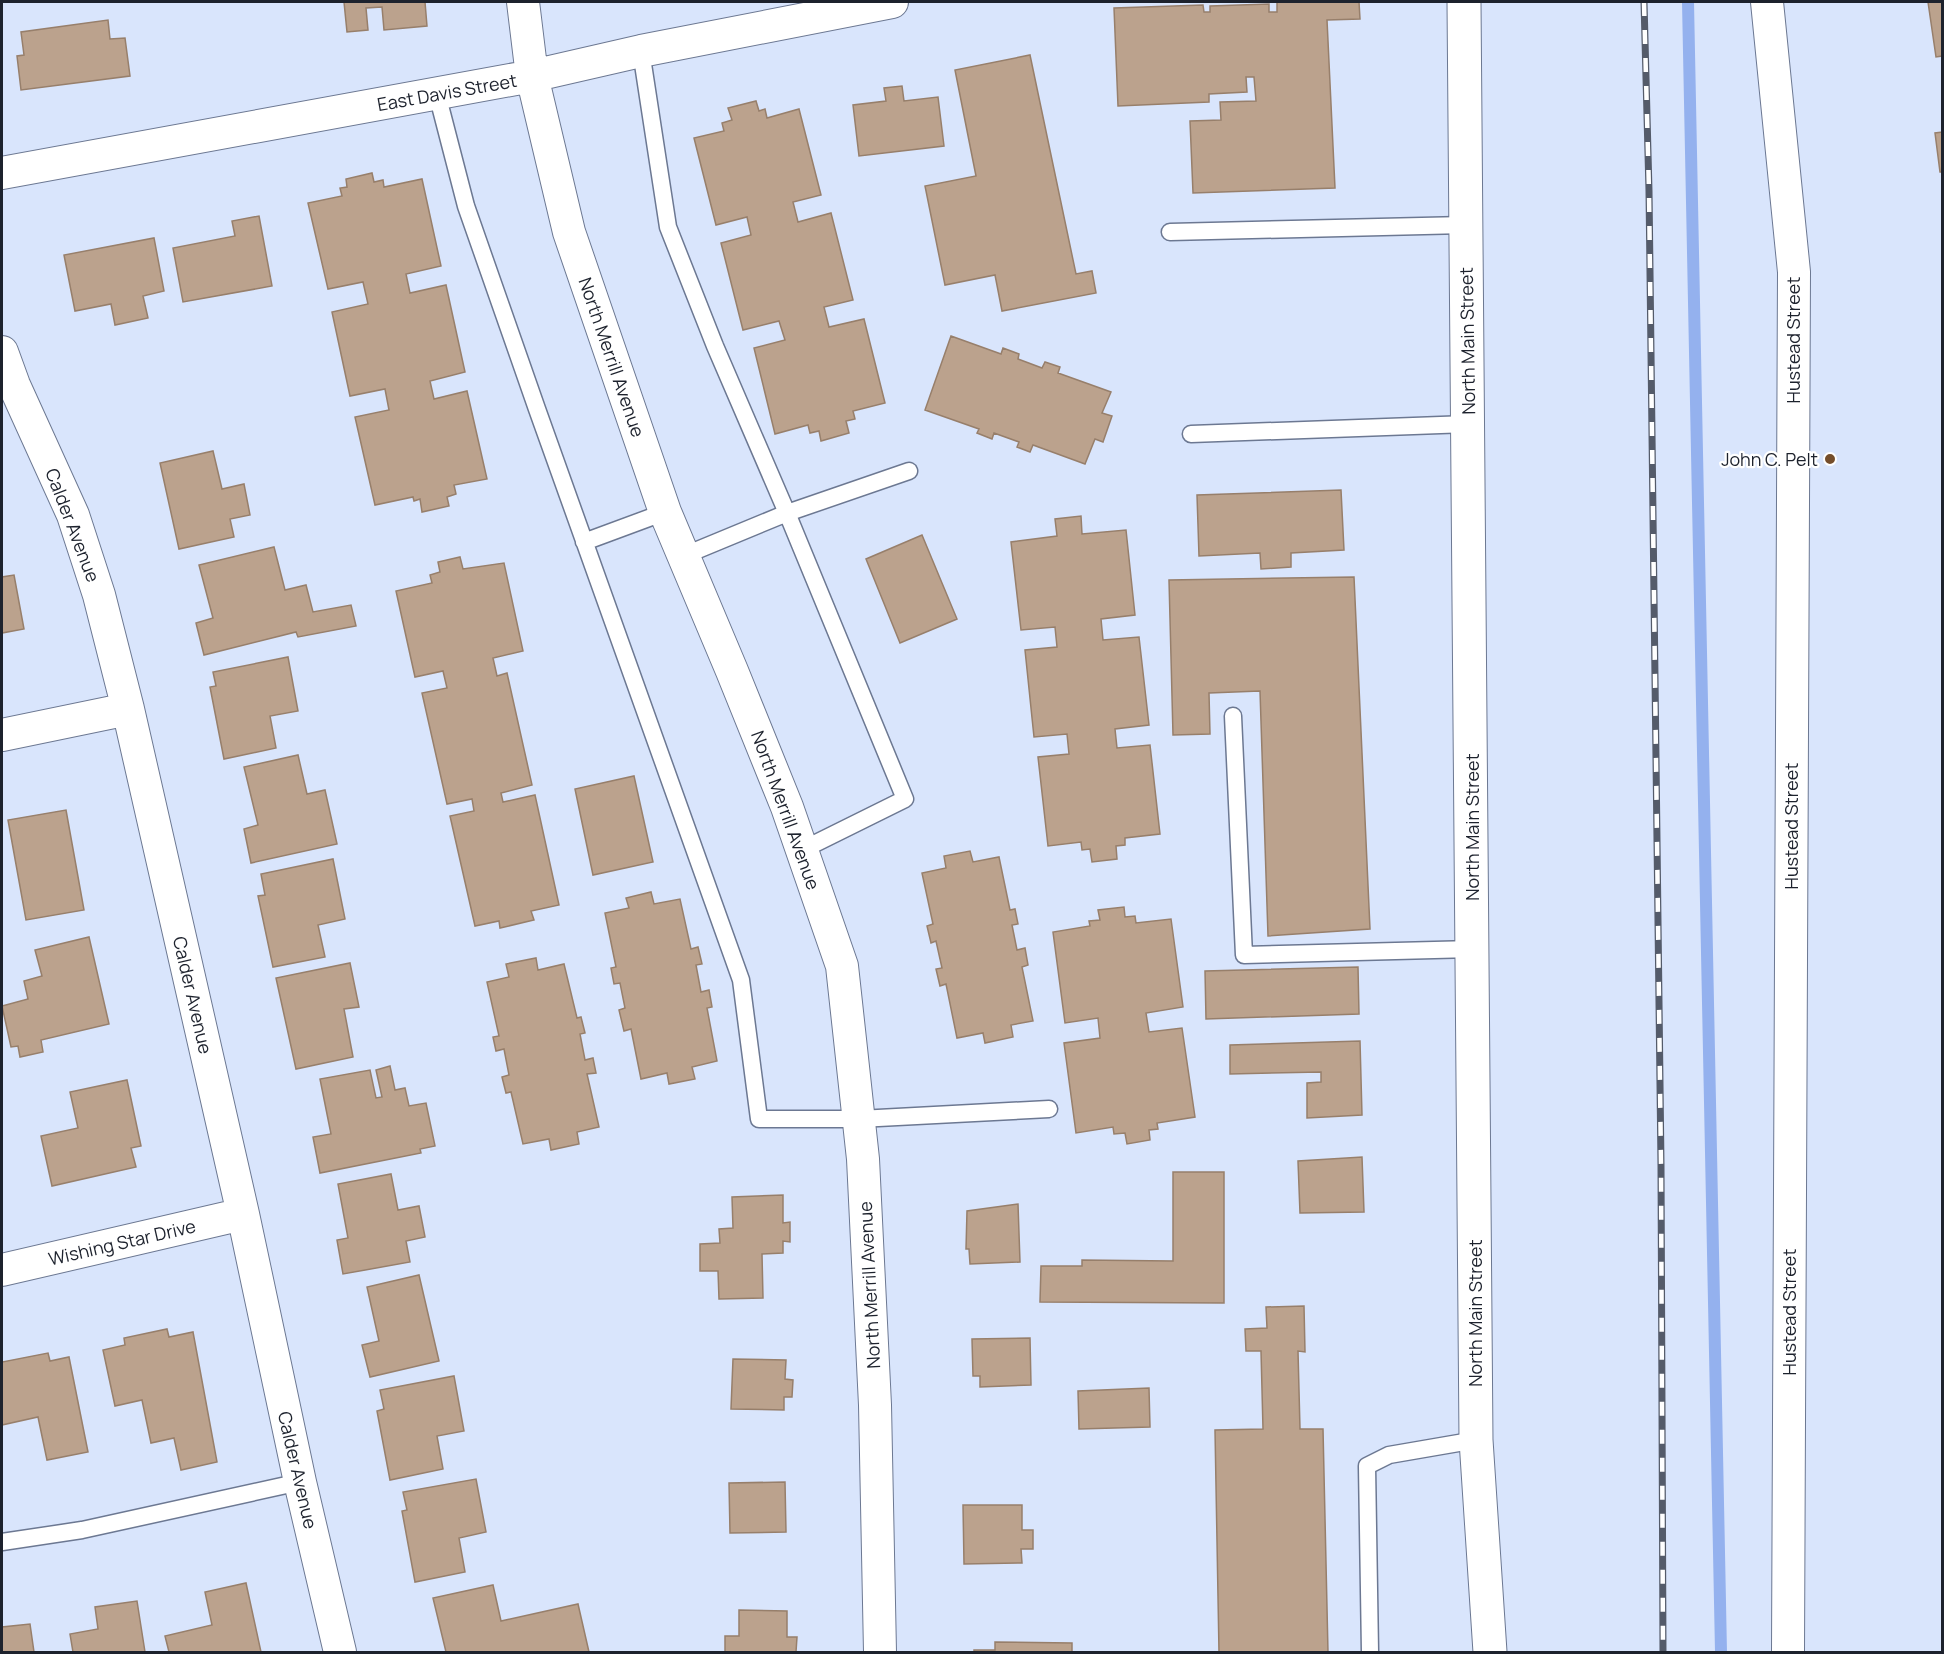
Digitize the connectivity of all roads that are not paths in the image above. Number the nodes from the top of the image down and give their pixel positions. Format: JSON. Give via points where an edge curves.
{"nodes":[{"id":1,"x":524,"y":2,"type":"edge"},
{"id":2,"x":892,"y":2,"type":"edge"},
{"id":3,"x":1464,"y":2,"type":"edge"},
{"id":4,"x":1767,"y":2,"type":"edge"},
{"id":5,"x":641,"y":51,"type":"junction"},
{"id":6,"x":532,"y":76,"type":"junction"},
{"id":7,"x":437,"y":94,"type":"junction"},
{"id":8,"x":2,"y":172,"type":"edge"},
{"id":9,"x":1465,"y":225,"type":"junction"},
{"id":10,"x":1170,"y":232,"type":"dead end"},
{"id":11,"x":2,"y":351,"type":"edge"},
{"id":12,"x":1468,"y":424,"type":"junction"},
{"id":13,"x":1191,"y":434,"type":"dead end"},
{"id":14,"x":909,"y":471,"type":"dead end"},
{"id":15,"x":665,"y":512,"type":"junction"},
{"id":16,"x":787,"y":513,"type":"junction"},
{"id":17,"x":584,"y":542,"type":"junction"},
{"id":18,"x":684,"y":556,"type":"junction"},
{"id":19,"x":128,"y":709,"type":"junction"},
{"id":20,"x":1233,"y":716,"type":"dead end"},
{"id":21,"x":2,"y":735,"type":"edge"},
{"id":22,"x":802,"y":850,"type":"junction"},
{"id":23,"x":1473,"y":949,"type":"junction"},
{"id":24,"x":1049,"y":1109,"type":"dead end"},
{"id":25,"x":859,"y":1119,"type":"junction"},
{"id":26,"x":243,"y":1214,"type":"junction"},
{"id":27,"x":2,"y":1269,"type":"edge"},
{"id":28,"x":1476,"y":1440,"type":"junction"},
{"id":29,"x":300,"y":1482,"type":"junction"},
{"id":30,"x":2,"y":1542,"type":"edge"},
{"id":31,"x":340,"y":1653,"type":"edge"},
{"id":32,"x":880,"y":1653,"type":"edge"},
{"id":33,"x":1370,"y":1653,"type":"edge"},
{"id":34,"x":1490,"y":1653,"type":"edge"},
{"id":35,"x":1788,"y":1653,"type":"edge"}],
"edges":[{"from":1,"to":6,"type":"street","name":"North Merrill Avenue"},
{"from":2,"to":5,"type":"street","name":"East Davis Street"},
{"from":3,"to":9,"type":"street","name":"North Main Street"},
{"from":4,"to":35,"type":"street","name":"Hustead Street","via":[[1794,272]]},
{"from":5,"to":6,"type":"street","name":"East Davis Street"},
{"from":5,"to":16,"type":"lane","via":[[668,227]]},
{"from":6,"to":7,"type":"street","name":"East Davis Street"},
{"from":6,"to":15,"type":"street","name":"North Merrill Avenue","via":[[569,232]]},
{"from":7,"to":8,"type":"street","name":"East Davis Street"},
{"from":7,"to":17,"type":"lane","via":[[466,206]]},
{"from":9,"to":10,"type":"lane"},
{"from":9,"to":12,"type":"street","name":"North Main Street"},
{"from":11,"to":19,"type":"street","name":"Calder Avenue","via":[[73,515]]},
{"from":12,"to":13,"type":"lane"},
{"from":12,"to":23,"type":"street","name":"North Main Street"},
{"from":14,"to":16,"type":"lane"},
{"from":15,"to":17,"type":"lane"},
{"from":15,"to":18,"type":"street","name":"North Merrill Avenue"},
{"from":16,"to":18,"type":"lane"},
{"from":16,"to":22,"type":"lane","via":[[905,800]]},
{"from":17,"to":25,"type":"lane","via":[[741,980],[759,1119]]},
{"from":18,"to":22,"type":"street","name":"North Merrill Avenue"},
{"from":19,"to":21,"type":"street"},
{"from":19,"to":26,"type":"street","name":"Calder Avenue"},
{"from":20,"to":23,"type":"lane","via":[[1244,954]]},
{"from":22,"to":25,"type":"street","name":"North Merrill Avenue","via":[[842,966]]},
{"from":23,"to":28,"type":"street","name":"North Main Street"},
{"from":24,"to":25,"type":"lane"},
{"from":25,"to":32,"type":"street","name":"North Merrill Avenue","via":[[875,1405]]},
{"from":26,"to":27,"type":"street","name":"Wishing Star Drive"},
{"from":26,"to":29,"type":"street","name":"Calder Avenue"},
{"from":28,"to":33,"type":"lane","via":[[1389,1455],[1367,1466]]},
{"from":28,"to":34,"type":"street","name":"North Main Street"},
{"from":29,"to":30,"type":"lane","via":[[82,1530]]},
{"from":29,"to":31,"type":"street","name":"Calder Avenue"}]}
